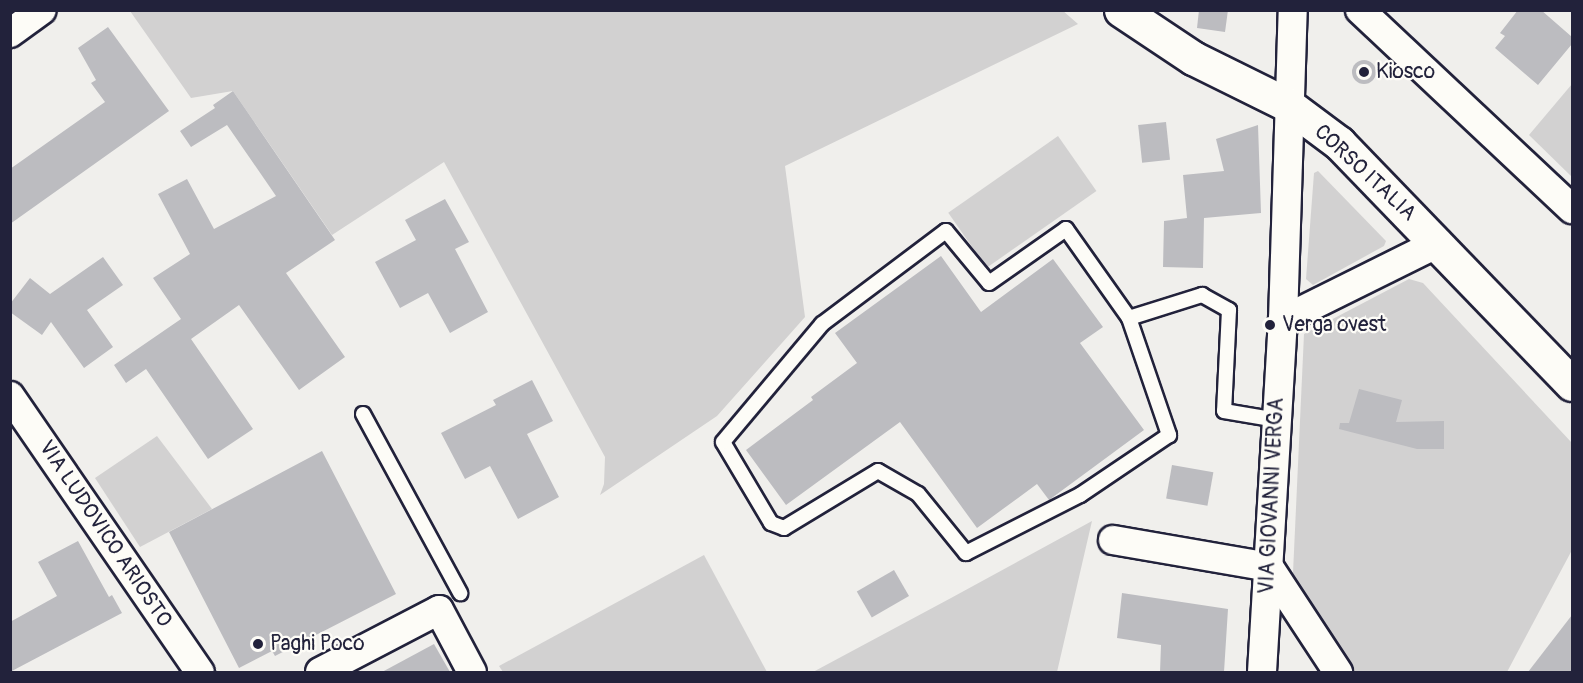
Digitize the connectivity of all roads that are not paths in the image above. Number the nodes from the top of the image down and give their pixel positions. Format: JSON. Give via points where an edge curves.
{"nodes":[{"id":1,"x":42,"y":10,"type":"edge"},
{"id":2,"x":1121,"y":10,"type":"edge"},
{"id":3,"x":1293,"y":10,"type":"edge"},
{"id":4,"x":1360,"y":10,"type":"edge"},
{"id":5,"x":10,"y":33,"type":"edge"},
{"id":6,"x":1288,"y":105,"type":"junction"},
{"id":7,"x":1572,"y":210,"type":"edge"},
{"id":8,"x":1438,"y":243,"type":"junction"},
{"id":9,"x":1129,"y":318,"type":"junction"},
{"id":10,"x":1282,"y":320,"type":"junction"},
{"id":11,"x":1572,"y":384,"type":"edge"},
{"id":12,"x":10,"y":396,"type":"edge"},
{"id":13,"x":363,"y":414,"type":"dead end"},
{"id":14,"x":1277,"y":420,"type":"junction"},
{"id":15,"x":1113,"y":540,"type":"dead end"},
{"id":16,"x":1269,"y":567,"type":"junction"},
{"id":17,"x":449,"y":602,"type":"junction"},
{"id":18,"x":200,"y":672,"type":"edge"},
{"id":19,"x":320,"y":672,"type":"edge"},
{"id":20,"x":472,"y":672,"type":"edge"},
{"id":21,"x":1262,"y":672,"type":"edge"},
{"id":22,"x":1338,"y":672,"type":"edge"}],
"edges":[{"from":1,"to":5,"type":"street"},
{"from":2,"to":6,"type":"street","name":"CORSO ITALIA","via":[[1193,58]]},
{"from":3,"to":6,"type":"street","name":"VIA GIOVANNI VERGA"},
{"from":4,"to":7,"type":"street"},
{"from":6,"to":8,"type":"street","name":"CORSO ITALIA","via":[[1339,142]]},
{"from":6,"to":10,"type":"street","name":"VIA GIOVANNI VERGA"},
{"from":8,"to":10,"type":"street"},
{"from":8,"to":11,"type":"street","name":"CORSO ITALIA"},
{"from":9,"to":9,"type":"lane","via":[[1066,229],[989,283],[946,231],[822,324],[723,442],[771,523],[784,528],[878,471],[918,494],[966,554],[1080,495],[1169,435]]},
{"from":9,"to":14,"type":"lane","via":[[1202,295],[1229,310],[1224,411]]},
{"from":10,"to":14,"type":"street","name":"VIA GIOVANNI VERGA"},
{"from":12,"to":18,"type":"street","name":"VIA LUDOVICO ARIOSTO"},
{"from":13,"to":17,"type":"lane"},
{"from":14,"to":16,"type":"street","name":"VIA GIOVANNI VERGA"},
{"from":15,"to":16,"type":"street"},
{"from":16,"to":21,"type":"street","name":"VIA GIOVANNI VERGA"},
{"from":16,"to":22,"type":"street"},
{"from":17,"to":19,"type":"street"},
{"from":17,"to":20,"type":"street"}]}
